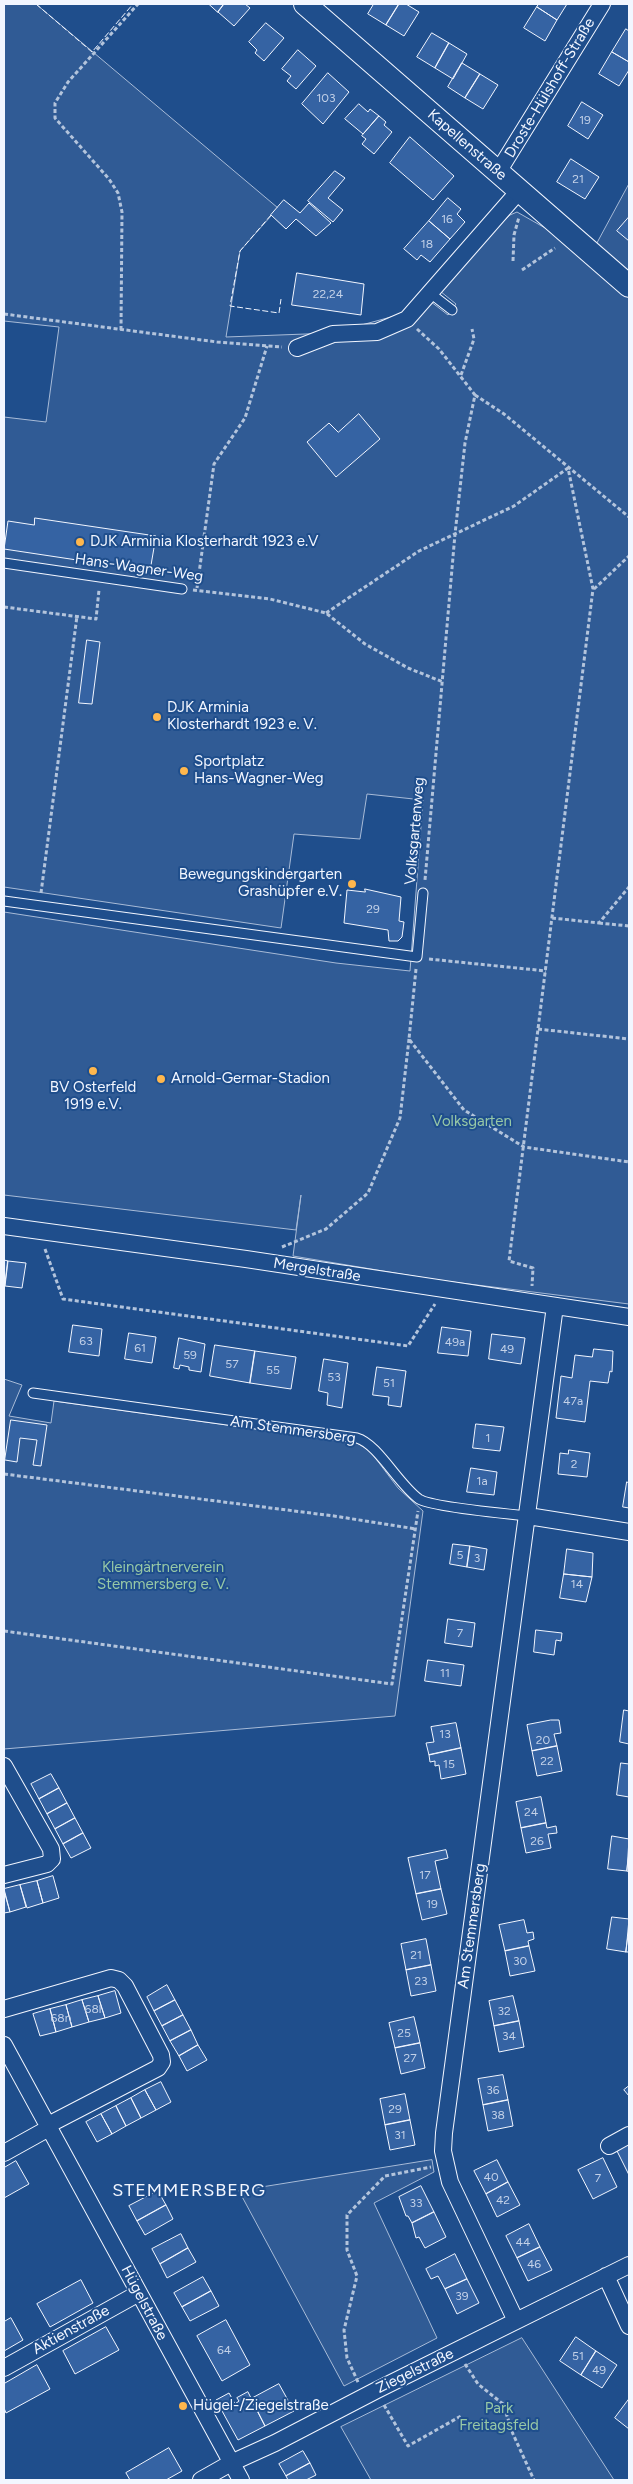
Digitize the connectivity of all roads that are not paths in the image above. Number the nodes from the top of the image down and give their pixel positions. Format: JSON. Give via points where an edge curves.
{"nodes":[{"id":1,"x":305,"y":4,"type":"edge"},
{"id":2,"x":602,"y":4,"type":"edge"},
{"id":3,"x":498,"y":172,"type":"junction"},
{"id":4,"x":523,"y":193,"type":"junction"},
{"id":5,"x":629,"y":286,"type":"edge"},
{"id":6,"x":430,"y":293,"type":"junction"},
{"id":7,"x":452,"y":310,"type":"dead end"},
{"id":8,"x":297,"y":348,"type":"road end"},
{"id":9,"x":4,"y":563,"type":"edge"},
{"id":10,"x":182,"y":589,"type":"road end"},
{"id":11,"x":424,"y":894,"type":"road end"},
{"id":12,"x":4,"y":901,"type":"edge"},
{"id":13,"x":4,"y":1226,"type":"edge"},
{"id":14,"x":555,"y":1306,"type":"junction"},
{"id":15,"x":629,"y":1317,"type":"edge"},
{"id":16,"x":33,"y":1393,"type":"dead end"},
{"id":17,"x":528,"y":1516,"type":"junction"},
{"id":18,"x":629,"y":1532,"type":"edge"},
{"id":19,"x":4,"y":1766,"type":"edge"},
{"id":20,"x":4,"y":1875,"type":"edge"},
{"id":21,"x":4,"y":2009,"type":"edge"},
{"id":22,"x":4,"y":2045,"type":"edge"},
{"id":23,"x":48,"y":2127,"type":"junction"},
{"id":24,"x":629,"y":2135,"type":"edge"},
{"id":25,"x":608,"y":2146,"type":"dead end"},
{"id":26,"x":4,"y":2153,"type":"edge"},
{"id":27,"x":629,"y":2265,"type":"edge"},
{"id":28,"x":606,"y":2276,"type":"junction"},
{"id":29,"x":139,"y":2293,"type":"junction"},
{"id":30,"x":516,"y":2322,"type":"junction"},
{"id":31,"x":629,"y":2326,"type":"edge"},
{"id":32,"x":4,"y":2368,"type":"edge"},
{"id":33,"x":231,"y":2463,"type":"junction"},
{"id":34,"x":202,"y":2480,"type":"edge"},
{"id":35,"x":241,"y":2480,"type":"edge"}],
"edges":[{"from":1,"to":3,"type":"street","name":"Kapellenstraße"},
{"from":2,"to":3,"type":"street","name":"Droste-Hülshoff-Straße"},
{"from":3,"to":4,"type":"street","name":"Kapellenstraße"},
{"from":4,"to":5,"type":"street","name":"Kapellenstraße"},
{"from":4,"to":6,"type":"street"},
{"from":6,"to":7,"type":"lane"},
{"from":6,"to":8,"type":"street","via":[[406,319],[377,332],[333,334]]},
{"from":9,"to":10,"type":"lane","name":"Hans-Wagner-Weg"},
{"from":11,"to":12,"type":"lane","name":"Volksgartenweg","via":[[417,957]]},
{"from":13,"to":14,"type":"street","name":"Mergelstraße"},
{"from":14,"to":15,"type":"street","name":"Mergelstraße"},
{"from":14,"to":17,"type":"street","name":"Am Stemmersberg"},
{"from":16,"to":17,"type":"lane","name":"Am Stemmersberg","via":[[357,1438],[373,1447],[398,1480],[420,1500]]},
{"from":17,"to":18,"type":"street"},
{"from":17,"to":30,"type":"street","name":"Am Stemmersberg","via":[[444,2133],[445,2164],[450,2182]]},
{"from":19,"to":20,"type":"street","via":[[51,1849],[52,1859],[47,1864]]},
{"from":21,"to":23,"type":"street","via":[[111,1978],[119,1980],[161,2055],[162,2062],[158,2068]]},
{"from":22,"to":23,"type":"street","name":"Hügelstraße"},
{"from":23,"to":26,"type":"street"},
{"from":23,"to":29,"type":"street","name":"Hügelstraße"},
{"from":24,"to":25,"type":"street"},
{"from":27,"to":28,"type":"street","name":"Ziegelstraße"},
{"from":28,"to":30,"type":"street","name":"Ziegelstraße"},
{"from":28,"to":31,"type":"street"},
{"from":29,"to":32,"type":"street","name":"Aktienstraße"},
{"from":29,"to":33,"type":"street","name":"Hügelstraße"},
{"from":30,"to":33,"type":"street","name":"Ziegelstraße"},
{"from":33,"to":34,"type":"street","name":"Ziegelstraße"},
{"from":33,"to":35,"type":"street","name":"Hügelstraße"}]}
